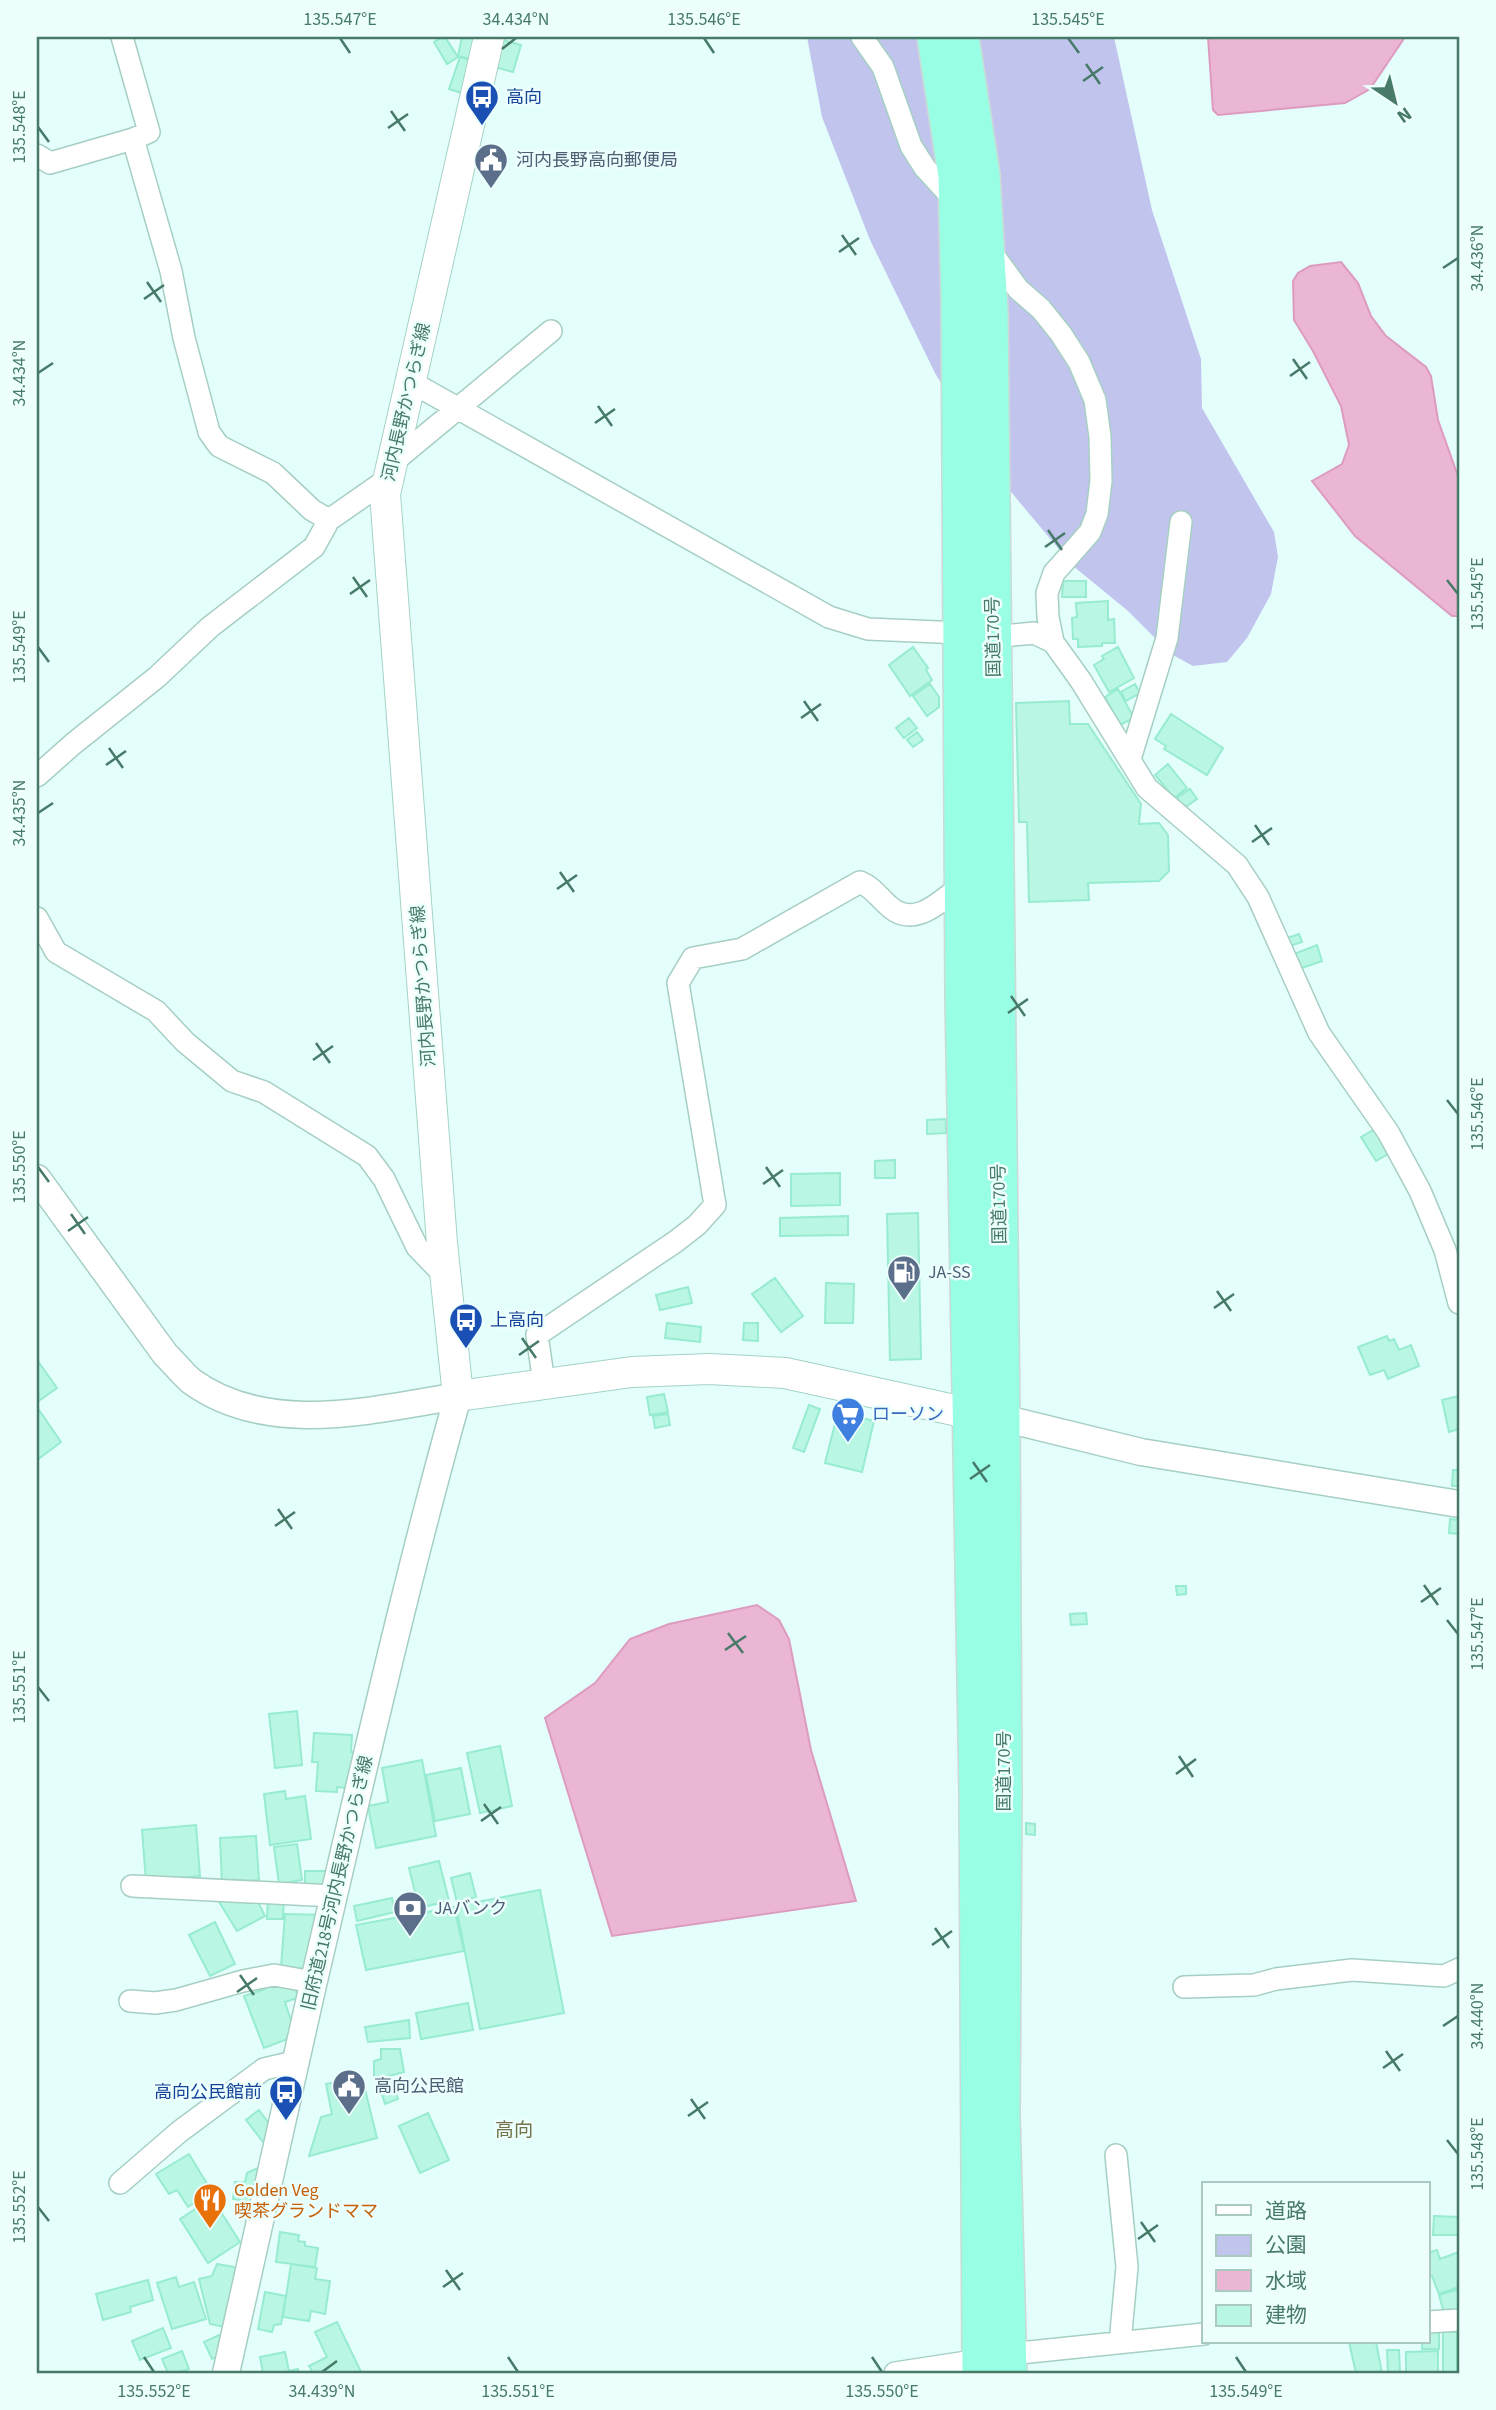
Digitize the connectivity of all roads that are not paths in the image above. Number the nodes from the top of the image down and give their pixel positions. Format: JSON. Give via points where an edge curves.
{"nodes":[{"id":1,"x":122,"y":37,"type":"edge"},
{"id":2,"x":489,"y":37,"type":"edge"},
{"id":3,"x":862,"y":37,"type":"edge"},
{"id":4,"x":935,"y":37,"type":"edge"},
{"id":5,"x":961,"y":37,"type":"edge"},
{"id":6,"x":133,"y":139,"type":"junction"},
{"id":7,"x":37,"y":155,"type":"edge"},
{"id":8,"x":957,"y":203,"type":"junction"},
{"id":9,"x":986,"y":244,"type":"junction"},
{"id":10,"x":551,"y":331,"type":"dead end"},
{"id":11,"x":411,"y":382,"type":"junction"},
{"id":12,"x":460,"y":409,"type":"junction"},
{"id":13,"x":390,"y":471,"type":"junction"},
{"id":14,"x":329,"y":520,"type":"junction"},
{"id":15,"x":1181,"y":522,"type":"dead end"},
{"id":16,"x":977,"y":635,"type":"junction"},
{"id":17,"x":1053,"y":642,"type":"junction"},
{"id":18,"x":1130,"y":759,"type":"junction"},
{"id":19,"x":37,"y":776,"type":"edge"},
{"id":20,"x":962,"y":885,"type":"junction"},
{"id":21,"x":37,"y":918,"type":"edge"},
{"id":22,"x":37,"y":1178,"type":"edge"},
{"id":23,"x":446,"y":1277,"type":"junction"},
{"id":24,"x":1459,"y":1303,"type":"edge"},
{"id":25,"x":544,"y":1383,"type":"junction"},
{"id":26,"x":458,"y":1396,"type":"junction"},
{"id":27,"x":987,"y":1416,"type":"junction"},
{"id":28,"x":1459,"y":1504,"type":"edge"},
{"id":29,"x":132,"y":1886,"type":"dead end"},
{"id":30,"x":334,"y":1896,"type":"junction"},
{"id":31,"x":1459,"y":1969,"type":"edge"},
{"id":32,"x":313,"y":1982,"type":"junction"},
{"id":33,"x":1184,"y":1987,"type":"dead end"},
{"id":34,"x":130,"y":2001,"type":"dead end"},
{"id":35,"x":294,"y":2062,"type":"junction"},
{"id":36,"x":1116,"y":2155,"type":"dead end"},
{"id":37,"x":120,"y":2183,"type":"dead end"},
{"id":38,"x":1459,"y":2320,"type":"edge"},
{"id":39,"x":1430,"y":2322,"type":"edge"},
{"id":40,"x":1202,"y":2334,"type":"edge"},
{"id":41,"x":1120,"y":2343,"type":"junction"},
{"id":42,"x":995,"y":2365,"type":"edge"},
{"id":43,"x":226,"y":2373,"type":"edge"},
{"id":44,"x":895,"y":2373,"type":"edge"}],
"edges":[{"from":1,"to":6,"type":"street","via":[[149,132]]},
{"from":2,"to":11,"type":"main road","name":"河内長野かつらぎ線"},
{"from":3,"to":8,"type":"street","via":[[883,67],[911,146],[925,169]]},
{"from":4,"to":8,"type":"highway","name":"国道170号","via":[[957,176]]},
{"from":5,"to":9,"type":"highway","name":"国道170号","via":[[982,174]]},
{"from":6,"to":7,"type":"street","via":[[50,163]]},
{"from":6,"to":14,"type":"street","via":[[171,271],[209,432],[219,446],[273,473]]},
{"from":8,"to":16,"type":"highway","name":"国道170号"},
{"from":9,"to":16,"type":"highway","name":"国道170号","via":[[990,310]]},
{"from":9,"to":17,"type":"street","via":[[1018,289],[1061,334],[1079,362],[1094,400],[1100,437],[1097,514],[1090,532],[1054,573],[1047,593]]},
{"from":10,"to":12,"type":"street"},
{"from":11,"to":12,"type":"street"},
{"from":11,"to":13,"type":"main road","name":"河内長野かつらぎ線"},
{"from":12,"to":13,"type":"street"},
{"from":12,"to":16,"type":"street","via":[[829,617],[868,629]]},
{"from":13,"to":14,"type":"street"},
{"from":13,"to":23,"type":"main road","name":"河内長野かつらぎ線","via":[[385,494]]},
{"from":14,"to":19,"type":"street","via":[[314,547],[210,627]]},
{"from":15,"to":18,"type":"street","via":[[1167,638]]},
{"from":16,"to":17,"type":"street","via":[[1034,633]]},
{"from":16,"to":20,"type":"highway","name":"国道170号"},
{"from":16,"to":27,"type":"highway","name":"国道170号"},
{"from":17,"to":18,"type":"street"},
{"from":18,"to":24,"type":"street","via":[[1147,788],[1237,865],[1258,897],[1319,1033],[1388,1132],[1420,1191],[1446,1250]]},
{"from":20,"to":25,"type":"street","via":[[925,913],[906,916],[860,882],[742,949],[693,958],[678,983],[715,1205],[675,1242],[537,1335]]},
{"from":20,"to":27,"type":"highway","name":"国道170号"},
{"from":21,"to":23,"type":"street","via":[[56,952],[156,1011],[232,1081],[264,1092],[367,1156],[384,1179],[417,1247]]},
{"from":22,"to":26,"type":"street","via":[[165,1354],[212,1394],[238,1406],[308,1414],[353,1413]]},
{"from":23,"to":26,"type":"main road","name":"河内長野かつらぎ線"},
{"from":25,"to":26,"type":"main road"},
{"from":25,"to":27,"type":"main road","via":[[632,1372],[709,1369],[785,1373]]},
{"from":26,"to":30,"type":"street","name":"旧府道218号河内長野かつらぎ線"},
{"from":27,"to":28,"type":"street","via":[[1141,1452]]},
{"from":27,"to":42,"type":"highway","name":"国道170号","via":[[1004,1793]]},
{"from":29,"to":30,"type":"street"},
{"from":30,"to":32,"type":"street","name":"旧府道218号河内長野かつらぎ線"},
{"from":31,"to":33,"type":"street","via":[[1444,1976],[1352,1970],[1254,1985]]},
{"from":32,"to":34,"type":"street","via":[[274,1975],[176,2000]]},
{"from":32,"to":35,"type":"street","name":"旧府道218号河内長野かつらぎ線"},
{"from":35,"to":37,"type":"street","via":[[264,2069]]},
{"from":35,"to":43,"type":"street","name":"旧府道218号河内長野かつらぎ線"},
{"from":36,"to":41,"type":"street","via":[[1127,2267]]},
{"from":38,"to":39,"type":"street"},
{"from":40,"to":41,"type":"street"},
{"from":41,"to":42,"type":"street"},
{"from":42,"to":44,"type":"street"}]}
